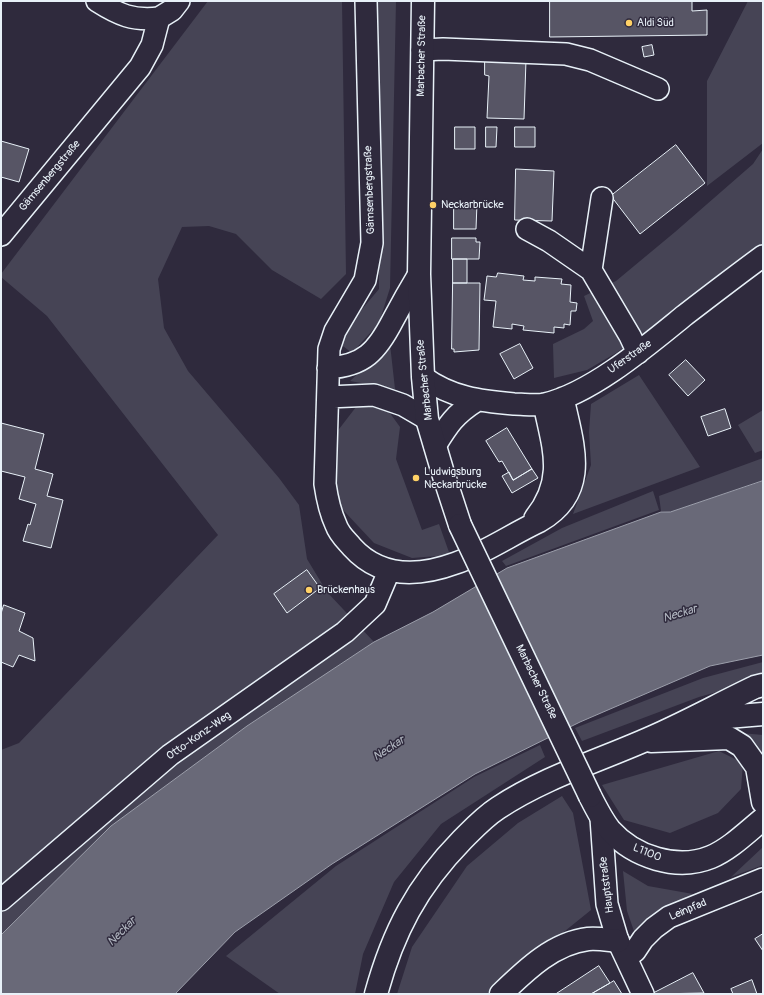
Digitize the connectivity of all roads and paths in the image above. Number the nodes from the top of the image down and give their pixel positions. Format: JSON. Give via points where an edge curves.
{"nodes":[{"id":1,"x":97,"y":1,"type":"edge"},
{"id":2,"x":179,"y":1,"type":"edge"},
{"id":3,"x":366,"y":1,"type":"edge"},
{"id":4,"x":423,"y":1,"type":"edge"},
{"id":5,"x":159,"y":18,"type":"junction"},
{"id":6,"x":422,"y":50,"type":"junction"},
{"id":7,"x":658,"y":89,"type":"dead end"},
{"id":8,"x":602,"y":198,"type":"dead end"},
{"id":9,"x":527,"y":229,"type":"dead end"},
{"id":10,"x":1,"y":235,"type":"edge"},
{"id":11,"x":763,"y":256,"type":"edge"},
{"id":12,"x":591,"y":270,"type":"junction"},
{"id":13,"x":419,"y":274,"type":"junction"},
{"id":14,"x":638,"y":353,"type":"junction"},
{"id":15,"x":328,"y":368,"type":"junction"},
{"id":16,"x":423,"y":377,"type":"junction"},
{"id":17,"x":328,"y":398,"type":"junction"},
{"id":18,"x":476,"y":401,"type":"junction"},
{"id":19,"x":554,"y":401,"type":"junction"},
{"id":20,"x":428,"y":419,"type":"junction"},
{"id":21,"x":435,"y":446,"type":"junction"},
{"id":22,"x":389,"y":571,"type":"junction"},
{"id":23,"x":763,"y":685,"type":"edge"},
{"id":24,"x":763,"y":714,"type":"edge"},
{"id":25,"x":642,"y":742,"type":"junction"},
{"id":26,"x":763,"y":802,"type":"edge"},
{"id":27,"x":601,"y":818,"type":"junction"},
{"id":28,"x":763,"y":819,"type":"edge"},
{"id":29,"x":763,"y":879,"type":"edge"},
{"id":30,"x":1,"y":900,"type":"edge"},
{"id":31,"x":622,"y":950,"type":"junction"},
{"id":32,"x":377,"y":993,"type":"edge"},
{"id":33,"x":501,"y":994,"type":"edge"},
{"id":34,"x":643,"y":994,"type":"edge"}],
"edges":[{"from":1,"to":5,"type":"street","via":[[127,18]]},
{"from":2,"to":5,"type":"street","via":[[172,10]]},
{"from":3,"to":15,"type":"street","name":"Gämsenbergstraße","via":[[372,243],[365,280],[333,336]]},
{"from":4,"to":6,"type":"main road","name":"Marbacher Straße"},
{"from":5,"to":10,"type":"street","name":"Gämsenbergstraße","via":[[152,45],[140,67]]},
{"from":6,"to":7,"type":"street","via":[[566,54],[590,60]]},
{"from":6,"to":13,"type":"main road","name":"Marbacher Straße"},
{"from":8,"to":12,"type":"street"},
{"from":9,"to":12,"type":"street"},
{"from":11,"to":14,"type":"street","name":"Uferstraße"},
{"from":12,"to":14,"type":"street"},
{"from":13,"to":15,"type":"street","via":[[386,336],[374,351],[357,363],[342,368]]},
{"from":13,"to":16,"type":"main road","name":"Marbacher Straße"},
{"from":14,"to":19,"type":"street","name":"Uferstraße","via":[[609,372]]},
{"from":15,"to":17,"type":"street","name":"Gämsenbergstraße"},
{"from":16,"to":18,"type":"street","name":"Uferstraße","via":[[438,388]]},
{"from":16,"to":20,"type":"main road","name":"Marbacher Straße"},
{"from":17,"to":20,"type":"street","via":[[374,395],[403,405]]},
{"from":17,"to":22,"type":"street","name":"Gämsenbergstraße","via":[[325,484],[328,504],[344,538],[359,555],[375,566]]},
{"from":18,"to":19,"type":"street","name":"Uferstraße","via":[[534,405]]},
{"from":18,"to":21,"type":"street","via":[[450,421]]},
{"from":19,"to":22,"type":"street","name":"Gämsenbergstraße","via":[[574,456],[572,485],[561,505],[551,514],[509,538],[456,563],[423,571]]},
{"from":20,"to":21,"type":"main road","name":"Marbacher Straße"},
{"from":21,"to":27,"type":"main road","name":"Marbacher Straße","bridge":true,"via":[[460,525]]},
{"from":22,"to":30,"type":"street","name":"Otto-Konz-Weg","via":[[375,604],[345,632],[170,755]]},
{"from":23,"to":25,"type":"main road"},
{"from":24,"to":25,"type":"main road","via":[[727,717]]},
{"from":25,"to":26,"type":"main road","via":[[729,738],[742,746],[757,767]]},
{"from":25,"to":32,"type":"main road","via":[[556,776],[528,790],[497,808],[475,826],[443,859],[415,897],[393,941]]},
{"from":27,"to":28,"type":"main road","name":"L1100","via":[[611,831],[632,848],[665,861],[687,863],[711,857],[736,842]]},
{"from":27,"to":31,"type":"street","name":"Hauptstraße","via":[[607,904]]},
{"from":29,"to":31,"type":"street","name":"Leinpfad","via":[[669,917],[643,939],[635,951]]},
{"from":31,"to":33,"type":"main road","via":[[588,939],[572,943],[530,967]]},
{"from":31,"to":34,"type":"street","name":"Hauptstraße"}]}
